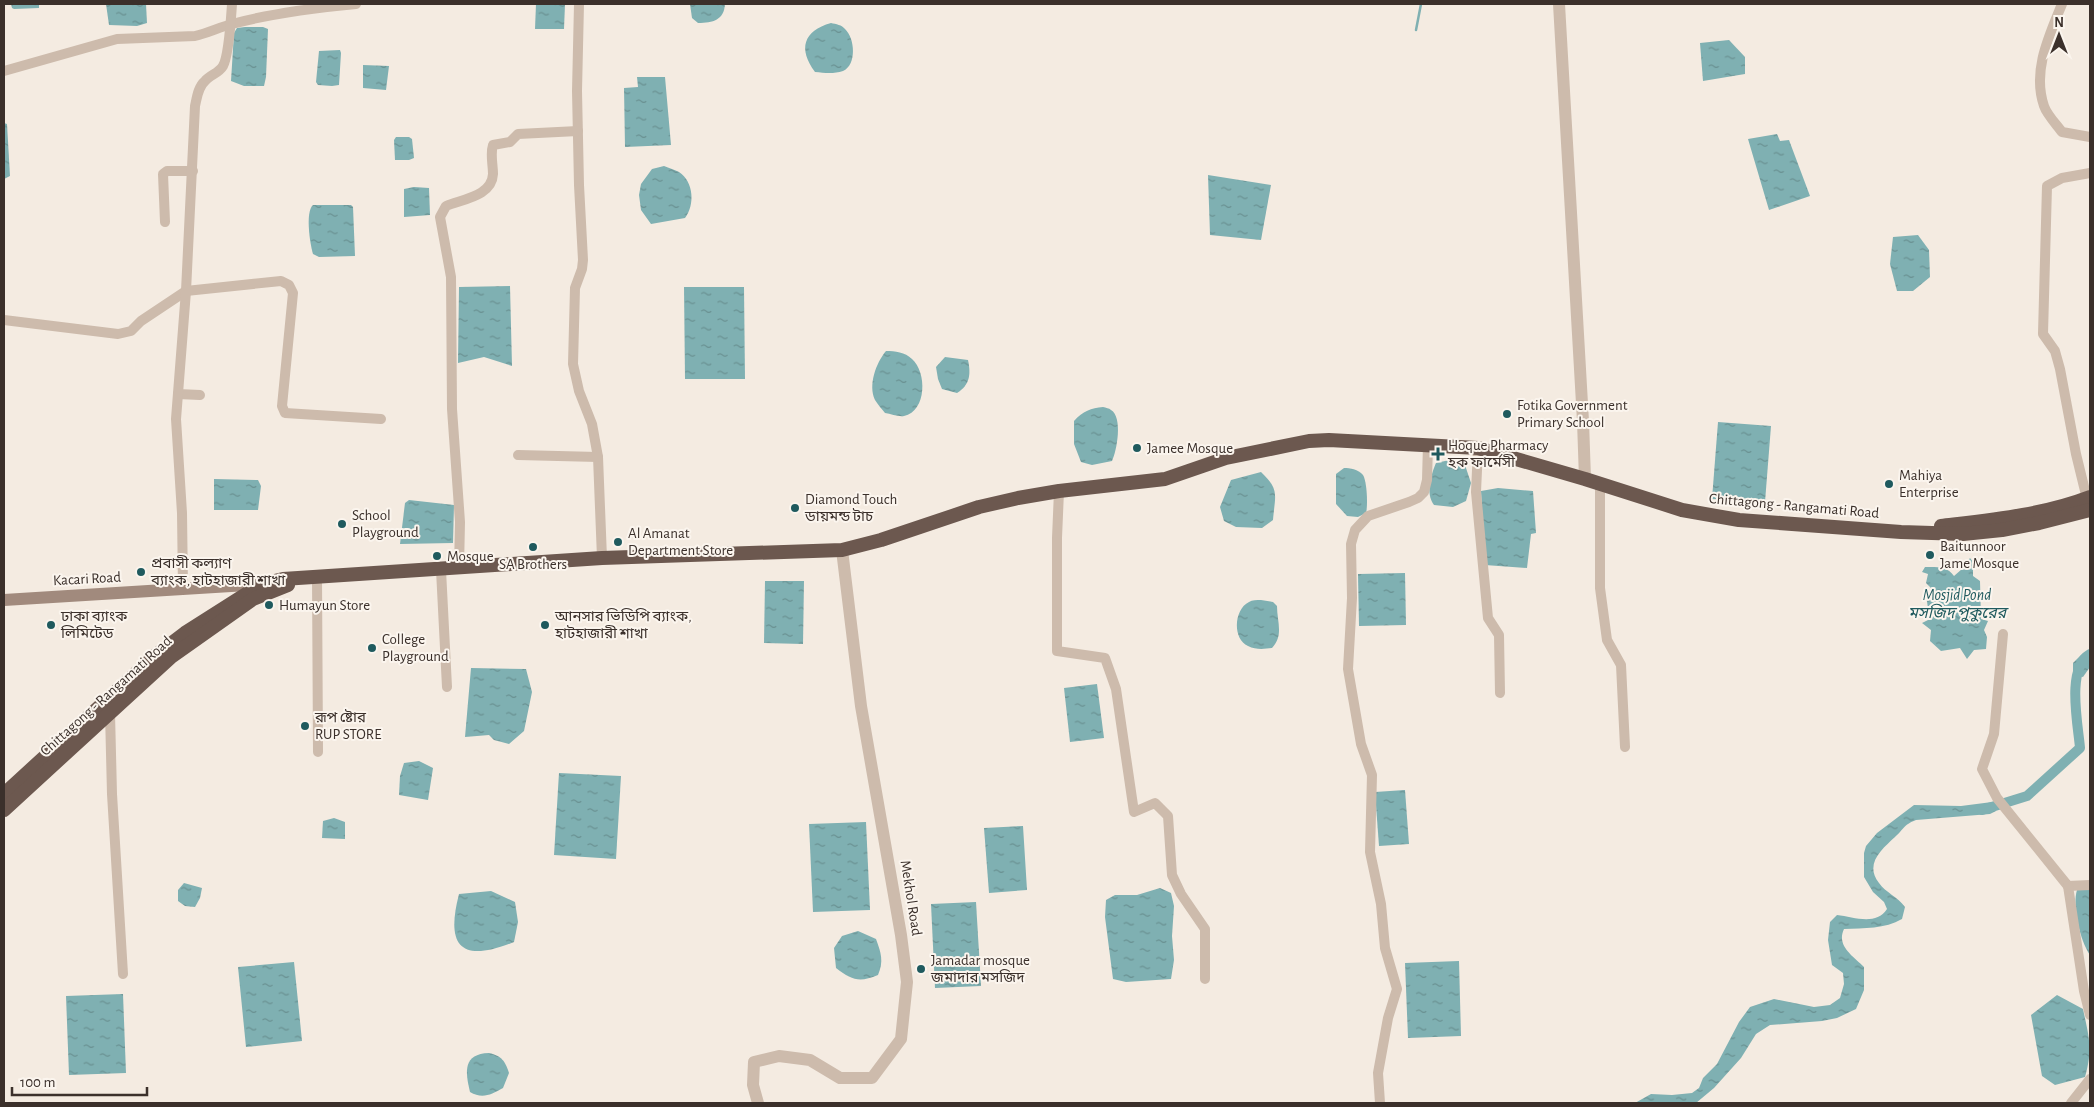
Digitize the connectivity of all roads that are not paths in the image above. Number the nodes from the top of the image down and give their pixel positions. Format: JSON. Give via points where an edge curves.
{"nodes":[{"id":1,"x":232,"y":4,"type":"edge"},
{"id":2,"x":356,"y":4,"type":"edge"},
{"id":3,"x":579,"y":4,"type":"edge"},
{"id":4,"x":1559,"y":4,"type":"edge"},
{"id":5,"x":2062,"y":4,"type":"edge"},
{"id":6,"x":231,"y":24,"type":"junction"},
{"id":7,"x":4,"y":71,"type":"edge"},
{"id":8,"x":578,"y":131,"type":"junction"},
{"id":9,"x":2090,"y":137,"type":"edge"},
{"id":10,"x":192,"y":171,"type":"junction"},
{"id":11,"x":2090,"y":173,"type":"edge"},
{"id":12,"x":165,"y":222,"type":"dead end"},
{"id":13,"x":186,"y":291,"type":"junction"},
{"id":14,"x":4,"y":320,"type":"edge"},
{"id":15,"x":178,"y":394,"type":"junction"},
{"id":16,"x":200,"y":395,"type":"dead end"},
{"id":17,"x":381,"y":419,"type":"dead end"},
{"id":18,"x":1428,"y":444,"type":"junction"},
{"id":19,"x":1478,"y":448,"type":"junction"},
{"id":20,"x":518,"y":455,"type":"dead end"},
{"id":21,"x":598,"y":457,"type":"junction"},
{"id":22,"x":1584,"y":479,"type":"junction"},
{"id":23,"x":1600,"y":484,"type":"junction"},
{"id":24,"x":1059,"y":490,"type":"junction"},
{"id":25,"x":2089,"y":503,"type":"edge"},
{"id":26,"x":842,"y":550,"type":"junction"},
{"id":27,"x":602,"y":558,"type":"junction"},
{"id":28,"x":459,"y":568,"type":"junction"},
{"id":29,"x":441,"y":570,"type":"junction"},
{"id":30,"x":317,"y":576,"type":"junction"},
{"id":31,"x":264,"y":588,"type":"junction"},
{"id":32,"x":183,"y":589,"type":"junction"},
{"id":33,"x":4,"y":600,"type":"edge"},
{"id":34,"x":212,"y":622,"type":"junction"},
{"id":35,"x":2003,"y":634,"type":"dead end"},
{"id":36,"x":446,"y":687,"type":"dead end"},
{"id":37,"x":1500,"y":693,"type":"dead end"},
{"id":38,"x":110,"y":713,"type":"junction"},
{"id":39,"x":1625,"y":747,"type":"dead end"},
{"id":40,"x":318,"y":752,"type":"dead end"},
{"id":41,"x":4,"y":794,"type":"edge"},
{"id":42,"x":4,"y":810,"type":"edge"},
{"id":43,"x":2090,"y":885,"type":"edge"},
{"id":44,"x":2068,"y":886,"type":"junction"},
{"id":45,"x":122,"y":974,"type":"dead end"},
{"id":46,"x":1204,"y":979,"type":"dead end"},
{"id":47,"x":2090,"y":1016,"type":"edge"},
{"id":48,"x":2090,"y":1078,"type":"edge"},
{"id":49,"x":758,"y":1103,"type":"edge"},
{"id":50,"x":1380,"y":1103,"type":"edge"},
{"id":51,"x":2071,"y":1103,"type":"edge"}],
"edges":[{"from":1,"to":6,"type":"street"},
{"from":2,"to":6,"type":"street","via":[[298,10]]},
{"from":3,"to":8,"type":"street"},
{"from":4,"to":22,"type":"street"},
{"from":5,"to":9,"type":"street","via":[[2040,70],[2044,107],[2062,132]]},
{"from":6,"to":7,"type":"street","via":[[195,36],[117,39]]},
{"from":6,"to":10,"type":"street","via":[[224,64],[198,90]]},
{"from":8,"to":21,"type":"street","via":[[583,260],[575,288],[573,364],[578,391],[592,424]]},
{"from":8,"to":28,"type":"street","via":[[518,134],[510,142],[493,145],[490,186],[446,206],[440,217],[451,277],[452,409],[460,522]]},
{"from":10,"to":12,"type":"street","via":[[162,174]]},
{"from":10,"to":13,"type":"street"},
{"from":11,"to":25,"type":"street","via":[[2062,178],[2047,186],[2044,334],[2055,351],[2060,369]]},
{"from":13,"to":14,"type":"street","via":[[131,331],[118,334]]},
{"from":13,"to":15,"type":"street"},
{"from":13,"to":17,"type":"street","via":[[271,281],[289,285],[293,293],[282,406],[285,413]]},
{"from":15,"to":16,"type":"street"},
{"from":15,"to":32,"type":"street","via":[[176,419]]},
{"from":18,"to":19,"type":"highway","name":"Chittagong - Rangamati Road"},
{"from":18,"to":24,"type":"highway","name":"Chittagong - Rangamati Road","via":[[1309,441],[1226,458],[1165,479]]},
{"from":18,"to":50,"type":"street","via":[[1424,492],[1409,502],[1368,516],[1355,530],[1351,544],[1348,669],[1360,744],[1372,775],[1370,852],[1381,904],[1385,948],[1397,989],[1378,1073]]},
{"from":19,"to":22,"type":"highway","name":"Chittagong - Rangamati Road"},
{"from":19,"to":37,"type":"street","via":[[1476,492],[1488,618],[1499,635]]},
{"from":20,"to":21,"type":"street"},
{"from":21,"to":27,"type":"street"},
{"from":22,"to":23,"type":"highway","name":"Chittagong - Rangamati Road"},
{"from":23,"to":25,"type":"highway","name":"Chittagong - Rangamati Road","via":[[1712,517],[1901,532],[1963,534],[2002,530],[2039,523]]},
{"from":23,"to":39,"type":"street","via":[[1600,588],[1607,640],[1621,664]]},
{"from":24,"to":26,"type":"highway","name":"Chittagong - Rangamati Road","via":[[979,507]]},
{"from":24,"to":46,"type":"street","via":[[1057,651],[1105,658],[1116,689],[1134,812],[1155,802],[1168,816],[1172,875],[1180,894],[1204,929]]},
{"from":26,"to":27,"type":"highway","name":"Chittagong - Rangamati Road"},
{"from":26,"to":49,"type":"street","name":"Mekhol Road","via":[[862,706],[906,972],[901,1039],[872,1078],[840,1078],[810,1060],[779,1056],[754,1062],[753,1085]]},
{"from":27,"to":28,"type":"highway","name":"Chittagong - Rangamati Road"},
{"from":28,"to":29,"type":"highway","name":"Chittagong - Rangamati Road"},
{"from":29,"to":30,"type":"highway","name":"Chittagong - Rangamati Road"},
{"from":29,"to":36,"type":"street"},
{"from":30,"to":31,"type":"highway","name":"Chittagong - Rangamati Road"},
{"from":30,"to":40,"type":"street"},
{"from":31,"to":32,"type":"main road","name":"Kacari Road"},
{"from":31,"to":34,"type":"highway","name":"Chittagong - Rangamati Road","via":[[254,599]]},
{"from":32,"to":33,"type":"main road","name":"Kacari Road"},
{"from":34,"to":38,"type":"highway","name":"Chittagong - Rangamati Road"},
{"from":34,"to":41,"type":"highway","name":"Chittagong - Rangamati Road","via":[[156,655]]},
{"from":35,"to":44,"type":"street","via":[[1994,734],[1982,769],[1997,798]]},
{"from":38,"to":42,"type":"highway","name":"Chittagong - Rangamati Road"},
{"from":38,"to":45,"type":"street"},
{"from":43,"to":44,"type":"street"},
{"from":44,"to":47,"type":"street"},
{"from":48,"to":51,"type":"street"}]}
